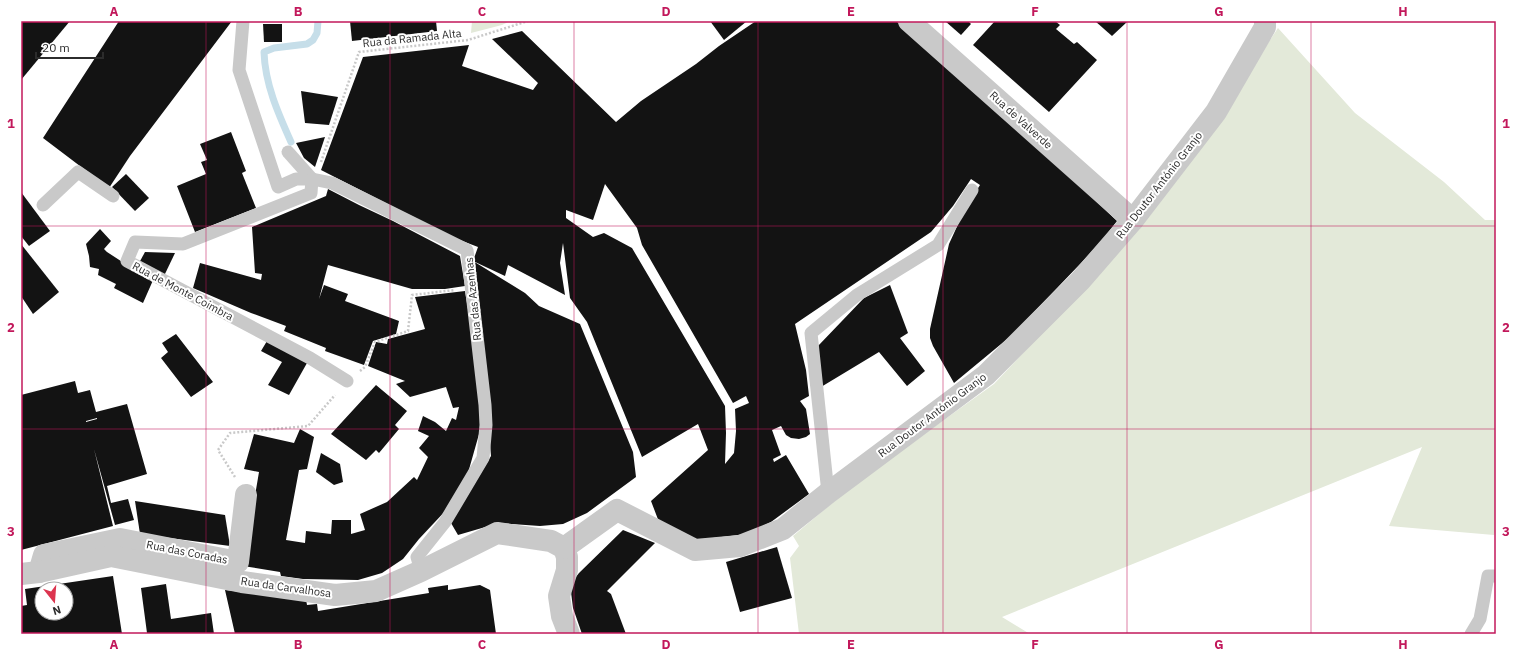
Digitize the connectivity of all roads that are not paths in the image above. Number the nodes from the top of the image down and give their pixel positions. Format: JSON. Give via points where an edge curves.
{"nodes":[{"id":1,"x":244,"y":21,"type":"edge"},
{"id":2,"x":909,"y":21,"type":"edge"},
{"id":3,"x":1265,"y":21,"type":"edge"},
{"id":4,"x":288,"y":152,"type":"dead end"},
{"id":5,"x":312,"y":179,"type":"junction"},
{"id":6,"x":972,"y":190,"type":"dead end"},
{"id":7,"x":113,"y":196,"type":"dead end"},
{"id":8,"x":43,"y":205,"type":"dead end"},
{"id":9,"x":1133,"y":220,"type":"junction"},
{"id":10,"x":347,"y":381,"type":"road end"},
{"id":11,"x":828,"y":493,"type":"junction"},
{"id":12,"x":246,"y":495,"type":"road end"},
{"id":13,"x":564,"y":548,"type":"junction"},
{"id":14,"x":421,"y":571,"type":"junction"},
{"id":15,"x":30,"y":573,"type":"edge"},
{"id":16,"x":1496,"y":576,"type":"edge"},
{"id":17,"x":569,"y":634,"type":"edge"},
{"id":18,"x":1471,"y":634,"type":"edge"}],
"edges":[{"from":1,"to":5,"type":"lane","via":[[239,70],[278,187],[296,179]]},
{"from":2,"to":9,"type":"street","name":"Rua de Valverde"},
{"from":3,"to":9,"type":"street","name":"Rua Doutor António Granjo","via":[[1265,27],[1216,112]]},
{"from":4,"to":5,"type":"lane"},
{"from":5,"to":10,"type":"lane","name":"Rua de Monte Coimbra","via":[[311,193],[183,244],[135,242],[127,261],[310,358]]},
{"from":5,"to":14,"type":"lane","name":"Rua das Azenhas","via":[[332,183],[467,250],[485,405],[486,425],[482,458],[445,522],[417,558]]},
{"from":6,"to":11,"type":"lane","via":[[938,245],[857,295],[811,333]]},
{"from":7,"to":8,"type":"lane","via":[[78,172]]},
{"from":9,"to":11,"type":"street","name":"Rua Doutor António Granjo","via":[[1080,281],[986,375]]},
{"from":11,"to":13,"type":"street","name":"Rua Doutor António Granjo","via":[[783,529],[740,546],[695,550],[617,510]]},
{"from":12,"to":15,"type":"street","name":"Rua das Coradas","via":[[238,562],[120,539],[44,555]]},
{"from":13,"to":14,"type":"street","name":"Rua da Carvalhosa","via":[[551,541],[497,532]]},
{"from":13,"to":17,"type":"street","via":[[567,570],[560,596],[562,616]]},
{"from":14,"to":15,"type":"street","name":"Rua da Carvalhosa","via":[[376,591],[335,594],[242,582],[111,556]]},
{"from":16,"to":18,"type":"lane","via":[[1488,576],[1480,619]]}]}
